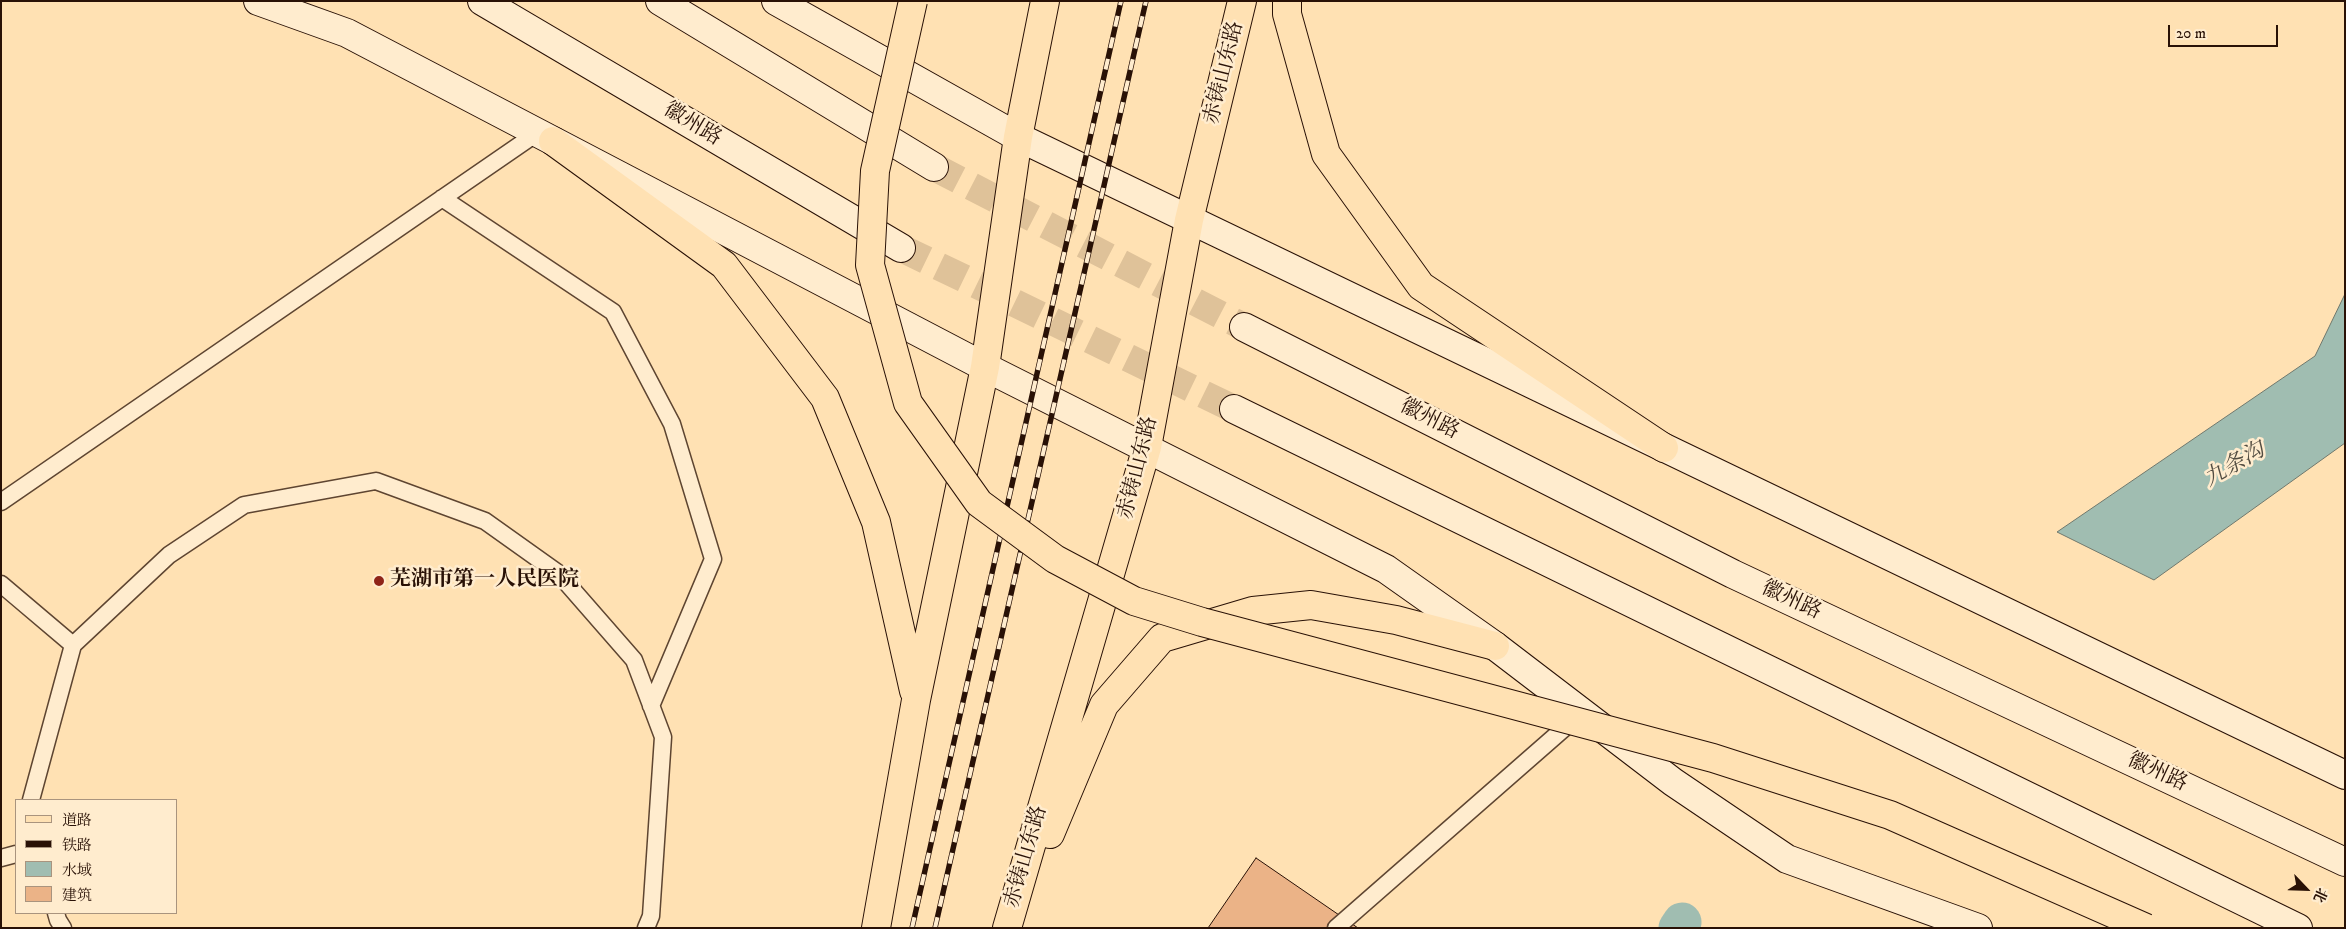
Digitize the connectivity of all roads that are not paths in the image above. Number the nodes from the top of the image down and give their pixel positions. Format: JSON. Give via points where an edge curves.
{"nodes":[{"id":1,"x":258,"y":1,"type":"edge"},
{"id":2,"x":482,"y":1,"type":"edge"},
{"id":3,"x":660,"y":1,"type":"edge"},
{"id":4,"x":776,"y":1,"type":"edge"},
{"id":5,"x":913,"y":1,"type":"edge"},
{"id":6,"x":1045,"y":1,"type":"edge"},
{"id":7,"x":1242,"y":1,"type":"edge"},
{"id":8,"x":1287,"y":1,"type":"edge"},
{"id":9,"x":545,"y":137,"type":"junction"},
{"id":10,"x":1018,"y":137,"type":"junction"},
{"id":11,"x":934,"y":167,"type":"tunnel mouth"},
{"id":12,"x":442,"y":198,"type":"junction"},
{"id":13,"x":1189,"y":220,"type":"junction"},
{"id":14,"x":901,"y":248,"type":"tunnel mouth"},
{"id":15,"x":1244,"y":327,"type":"tunnel mouth"},
{"id":16,"x":985,"y":367,"type":"junction"},
{"id":17,"x":1234,"y":410,"type":"tunnel mouth"},
{"id":18,"x":1147,"y":448,"type":"junction"},
{"id":19,"x":1664,"y":448,"type":"junction"},
{"id":20,"x":1,"y":502,"type":"edge"},
{"id":21,"x":1,"y":584,"type":"edge"},
{"id":22,"x":73,"y":645,"type":"junction"},
{"id":23,"x":1495,"y":646,"type":"junction"},
{"id":24,"x":916,"y":700,"type":"junction"},
{"id":25,"x":651,"y":706,"type":"junction"},
{"id":26,"x":1581,"y":712,"type":"junction"},
{"id":27,"x":2345,"y":775,"type":"edge"},
{"id":28,"x":31,"y":799,"type":"edge"},
{"id":29,"x":15,"y":854,"type":"edge"},
{"id":30,"x":1,"y":858,"type":"edge"},
{"id":31,"x":2345,"y":862,"type":"edge"},
{"id":32,"x":56,"y":914,"type":"edge"},
{"id":33,"x":63,"y":928,"type":"edge"},
{"id":34,"x":646,"y":928,"type":"edge"},
{"id":35,"x":876,"y":928,"type":"edge"},
{"id":36,"x":1007,"y":928,"type":"edge"},
{"id":37,"x":1011,"y":928,"type":"edge"},
{"id":38,"x":1336,"y":928,"type":"edge"},
{"id":39,"x":1978,"y":928,"type":"edge"},
{"id":40,"x":2146,"y":928,"type":"edge"},
{"id":41,"x":2298,"y":928,"type":"edge"}],
"edges":[{"from":1,"to":9,"type":"street","via":[[347,33]]},
{"from":2,"to":14,"type":"street","name":"徽州路"},
{"from":3,"to":11,"type":"street"},
{"from":4,"to":10,"type":"street"},
{"from":5,"to":40,"type":"main road","bridge":true,"via":[[875,171],[870,265],[908,403],[979,503],[1055,559],[1134,601],[1713,758],[1890,815]]},
{"from":6,"to":10,"type":"main road"},
{"from":7,"to":13,"type":"main road","name":"赤铸山东路"},
{"from":8,"to":19,"type":"main road","via":[[1286,14],[1326,154],[1420,286]]},
{"from":9,"to":12,"type":"lane"},
{"from":9,"to":16,"type":"street"},
{"from":9,"to":24,"type":"main road","via":[[724,265],[825,398],[876,522]]},
{"from":10,"to":13,"type":"street"},
{"from":10,"to":16,"type":"main road"},
{"from":12,"to":20,"type":"lane"},
{"from":12,"to":25,"type":"lane","via":[[613,312],[672,424],[712,558]]},
{"from":13,"to":18,"type":"main road","name":"赤铸山东路"},
{"from":13,"to":19,"type":"street"},
{"from":15,"to":31,"type":"street","name":"徽州路","via":[[1733,574]]},
{"from":16,"to":18,"type":"street"},
{"from":16,"to":24,"type":"main road"},
{"from":17,"to":41,"type":"street"},
{"from":18,"to":23,"type":"street","via":[[1386,569]]},
{"from":18,"to":36,"type":"main road","name":"赤铸山东路"},
{"from":19,"to":27,"type":"street"},
{"from":21,"to":22,"type":"lane"},
{"from":22,"to":25,"type":"lane","via":[[168,556],[244,505],[376,481],[485,521],[558,573],[634,660]]},
{"from":22,"to":28,"type":"lane"},
{"from":23,"to":26,"type":"street"},
{"from":23,"to":37,"type":"main road","via":[[1396,620],[1311,605],[1253,610],[1162,638],[1104,705]]},
{"from":24,"to":35,"type":"main road"},
{"from":25,"to":34,"type":"lane","via":[[663,736],[651,916]]},
{"from":26,"to":38,"type":"lane"},
{"from":26,"to":39,"type":"street","via":[[1673,782],[1787,859]]},
{"from":29,"to":30,"type":"lane"},
{"from":32,"to":33,"type":"lane"}]}
